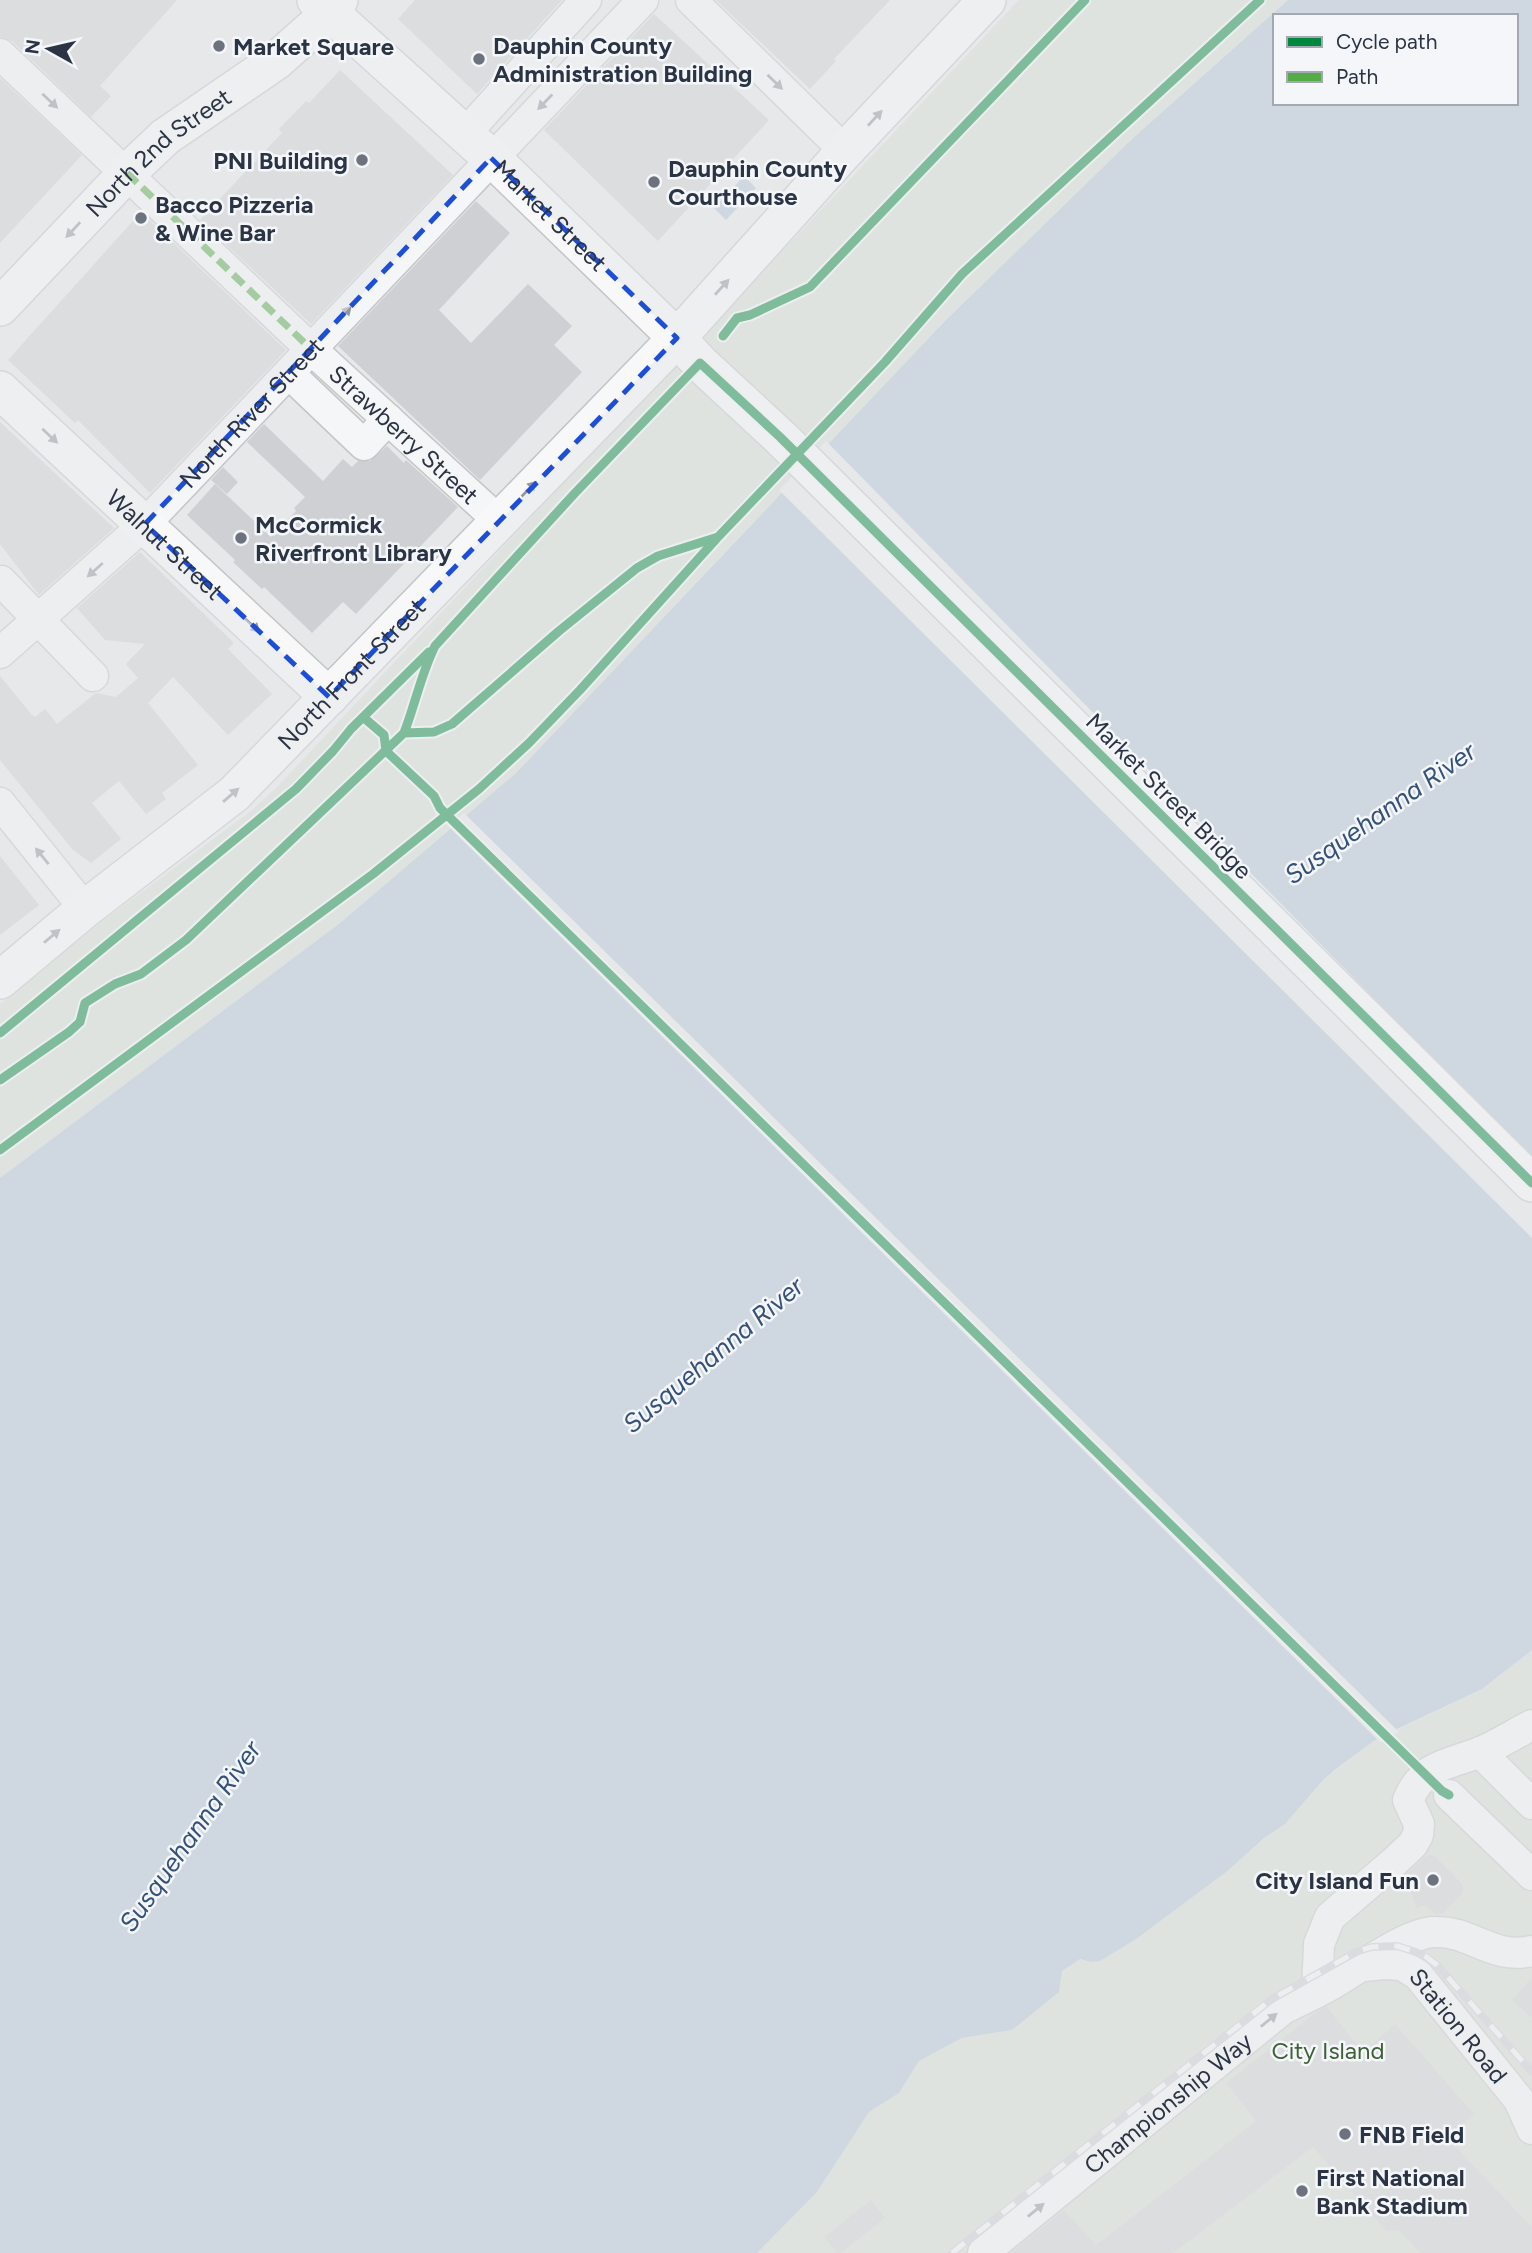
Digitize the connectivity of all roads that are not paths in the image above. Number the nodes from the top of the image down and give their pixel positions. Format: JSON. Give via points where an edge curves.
{"nodes":[{"id":1,"x":586,"y":0,"type":"edge"},
{"id":2,"x":643,"y":0,"type":"edge"},
{"id":3,"x":691,"y":0,"type":"edge"},
{"id":4,"x":987,"y":0,"type":"edge"},
{"id":5,"x":328,"y":4,"type":"edge"},
{"id":6,"x":0,"y":54,"type":"edge"},
{"id":7,"x":478,"y":146,"type":"junction"},
{"id":8,"x":845,"y":151,"type":"junction"},
{"id":9,"x":127,"y":173,"type":"junction"},
{"id":10,"x":0,"y":307,"type":"edge"},
{"id":11,"x":677,"y":338,"type":"junction"},
{"id":12,"x":311,"y":349,"type":"junction"},
{"id":13,"x":302,"y":385,"type":"dead end"},
{"id":14,"x":0,"y":390,"type":"edge"},
{"id":15,"x":388,"y":419,"type":"junction"},
{"id":16,"x":780,"y":437,"type":"joint"},
{"id":17,"x":498,"y":520,"type":"junction"},
{"id":18,"x":145,"y":524,"type":"junction"},
{"id":19,"x":1,"y":581,"type":"edge"},
{"id":20,"x":38,"y":620,"type":"junction"},
{"id":21,"x":0,"y":653,"type":"edge"},
{"id":22,"x":93,"y":676,"type":"dead end"},
{"id":23,"x":329,"y":697,"type":"junction"},
{"id":24,"x":0,"y":803,"type":"edge"},
{"id":25,"x":85,"y":909,"type":"junction"},
{"id":26,"x":0,"y":980,"type":"edge"},
{"id":27,"x":1532,"y":1183,"type":"edge"},
{"id":28,"x":1532,"y":1725,"type":"edge"},
{"id":29,"x":1480,"y":1752,"type":"junction"},
{"id":30,"x":1449,"y":1795,"type":"dead end"},
{"id":31,"x":1532,"y":1804,"type":"edge"},
{"id":32,"x":1532,"y":1875,"type":"edge"},
{"id":33,"x":1532,"y":1951,"type":"edge"},
{"id":34,"x":1361,"y":1967,"type":"junction"},
{"id":35,"x":1317,"y":1992,"type":"junction"},
{"id":36,"x":1532,"y":2129,"type":"edge"},
{"id":37,"x":983,"y":2253,"type":"edge"}],
"edges":[{"from":1,"to":7,"type":"street"},
{"from":2,"to":7,"type":"street","one_way":true},
{"from":3,"to":8,"type":"street","one_way":true},
{"from":8,"to":4,"type":"main road","name":"North Front Street","one_way":true},
{"from":5,"to":7,"type":"main road","name":"Market Street"},
{"from":5,"to":9,"type":"main road","name":"North 2nd Street","via":[[276,61],[165,137]]},
{"from":6,"to":9,"type":"street","one_way":true},
{"from":7,"to":11,"type":"main road","name":"Market Street"},
{"from":12,"to":7,"type":"street","name":"North River Street","one_way":true},
{"from":11,"to":8,"type":"main road","name":"North Front Street","one_way":true},
{"from":9,"to":10,"type":"main road","name":"North 2nd Street","one_way":true},
{"from":9,"to":12,"type":"street","name":"Strawberry Street"},
{"from":11,"to":16,"type":"main road","name":"Market Street"},
{"from":17,"to":11,"type":"main road","name":"North Front Street","one_way":true},
{"from":12,"to":15,"type":"street","name":"Strawberry Street"},
{"from":12,"to":18,"type":"street","name":"North River Street"},
{"from":13,"to":15,"type":"street","via":[[364,445]]},
{"from":14,"to":18,"type":"main road","name":"Walnut Street","one_way":true},
{"from":15,"to":17,"type":"street","name":"Strawberry Street"},
{"from":16,"to":27,"type":"main road","name":"Market Street Bridge"},
{"from":17,"to":23,"type":"main road","name":"North Front Street"},
{"from":18,"to":20,"type":"street","name":"North River Street","one_way":true},
{"from":18,"to":23,"type":"main road","name":"Walnut Street","one_way":true},
{"from":19,"to":20,"type":"street"},
{"from":20,"to":21,"type":"street","name":"North River Street"},
{"from":20,"to":22,"type":"street"},
{"from":25,"to":23,"type":"main road","name":"North Front Street","one_way":true,"via":[[234,794]]},
{"from":25,"to":24,"type":"street","one_way":true},
{"from":26,"to":25,"type":"main road","name":"North Front Street","one_way":true},
{"from":28,"to":29,"type":"street"},
{"from":29,"to":31,"type":"street"},
{"from":29,"to":35,"type":"street","via":[[1436,1766],[1414,1787],[1408,1800],[1419,1824],[1418,1835],[1330,1917],[1320,1944]]},
{"from":30,"to":32,"type":"street"},
{"from":33,"to":34,"type":"street","name":"Championship Way","via":[[1497,1951],[1455,1933],[1430,1932]]},
{"from":34,"to":35,"type":"street","name":"Championship Way"},
{"from":34,"to":36,"type":"street","name":"Station Road","via":[[1402,1965],[1418,1975],[1519,2100]]},
{"from":37,"to":35,"type":"street","name":"Championship Way","one_way":true,"via":[[1283,2009]]}]}
